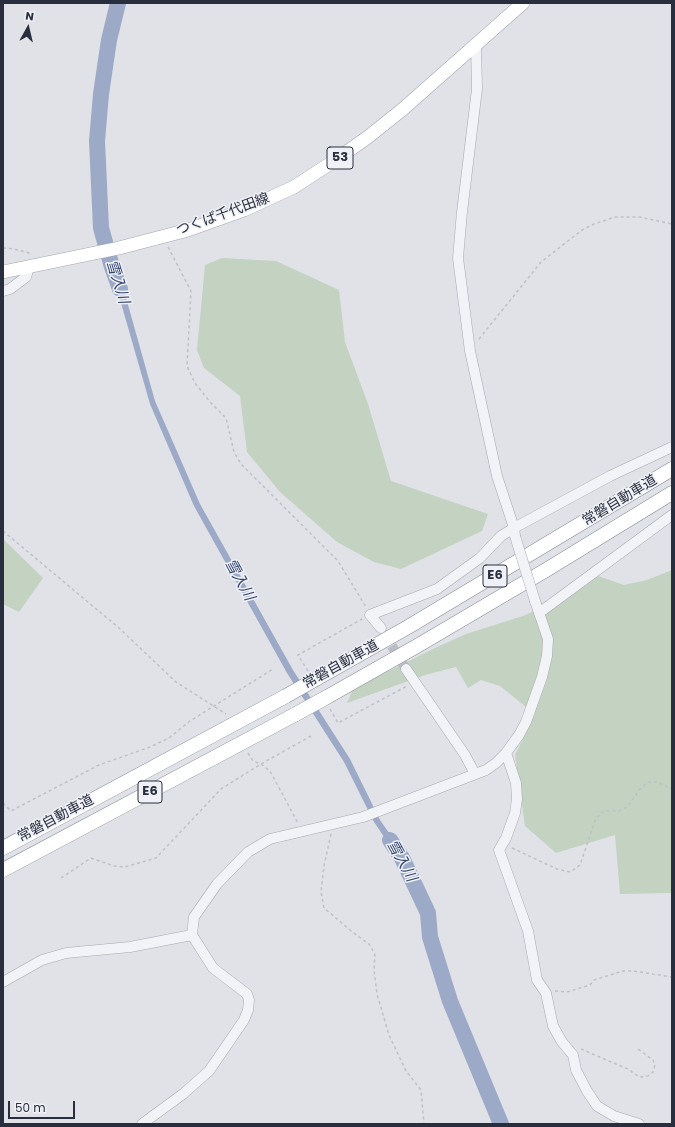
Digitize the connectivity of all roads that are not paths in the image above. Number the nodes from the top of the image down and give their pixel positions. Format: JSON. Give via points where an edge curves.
{"nodes":[{"id":1,"x":524,"y":3,"type":"edge"},
{"id":2,"x":476,"y":44,"type":"junction"},
{"id":3,"x":29,"y":267,"type":"junction"},
{"id":4,"x":3,"y":272,"type":"edge"},
{"id":5,"x":3,"y":292,"type":"edge"},
{"id":6,"x":672,"y":447,"type":"edge"},
{"id":7,"x":672,"y":469,"type":"edge"},
{"id":8,"x":672,"y":493,"type":"edge"},
{"id":9,"x":672,"y":515,"type":"edge"},
{"id":10,"x":514,"y":532,"type":"junction"},
{"id":11,"x":539,"y":613,"type":"junction"},
{"id":12,"x":381,"y":628,"type":"tunnel mouth"},
{"id":13,"x":406,"y":669,"type":"tunnel mouth"},
{"id":14,"x":506,"y":753,"type":"junction"},
{"id":15,"x":475,"y":774,"type":"junction"},
{"id":16,"x":3,"y":848,"type":"edge"},
{"id":17,"x":3,"y":870,"type":"edge"},
{"id":18,"x":192,"y":935,"type":"junction"},
{"id":19,"x":3,"y":982,"type":"edge"},
{"id":20,"x":142,"y":1124,"type":"edge"},
{"id":21,"x":638,"y":1124,"type":"edge"}],
"edges":[{"from":1,"to":2,"type":"main road","name":"つくば千代田線","number":"53"},
{"from":2,"to":3,"type":"main road","name":"つくば千代田線","number":"53","via":[[368,137],[294,187],[244,210],[188,230]]},
{"from":2,"to":10,"type":"street","via":[[477,89],[458,258],[470,351],[497,476]]},
{"from":3,"to":4,"type":"main road","name":"つくば千代田線","number":"53"},
{"from":3,"to":5,"type":"street","via":[[26,277]]},
{"from":6,"to":10,"type":"street","via":[[610,476]]},
{"from":7,"to":16,"type":"highway","name":"常磐自動車道","number":"E6","bridge":true,"via":[[408,627],[286,696]]},
{"from":8,"to":17,"type":"highway","name":"常磐自動車道","number":"E6","bridge":true,"via":[[417,646],[296,714]]},
{"from":9,"to":11,"type":"street"},
{"from":10,"to":11,"type":"street","bridge":true},
{"from":10,"to":12,"type":"street","via":[[501,536],[480,558],[437,589],[370,615]]},
{"from":11,"to":14,"type":"street","via":[[548,639],[547,656],[526,722],[520,735]]},
{"from":13,"to":15,"type":"street","via":[[465,755]]},
{"from":14,"to":15,"type":"street","via":[[486,770]]},
{"from":14,"to":21,"type":"street","via":[[516,783],[517,800],[515,813],[499,850],[528,931],[537,980],[546,993],[553,1026],[573,1055],[576,1070],[597,1106],[614,1116]]},
{"from":15,"to":18,"type":"street","via":[[362,817],[270,838],[248,852],[217,884],[194,917]]},
{"from":18,"to":19,"type":"street","via":[[130,947],[66,953],[42,960]]},
{"from":18,"to":20,"type":"street","via":[[213,968],[247,994],[248,1010],[244,1020],[209,1071]]}]}
